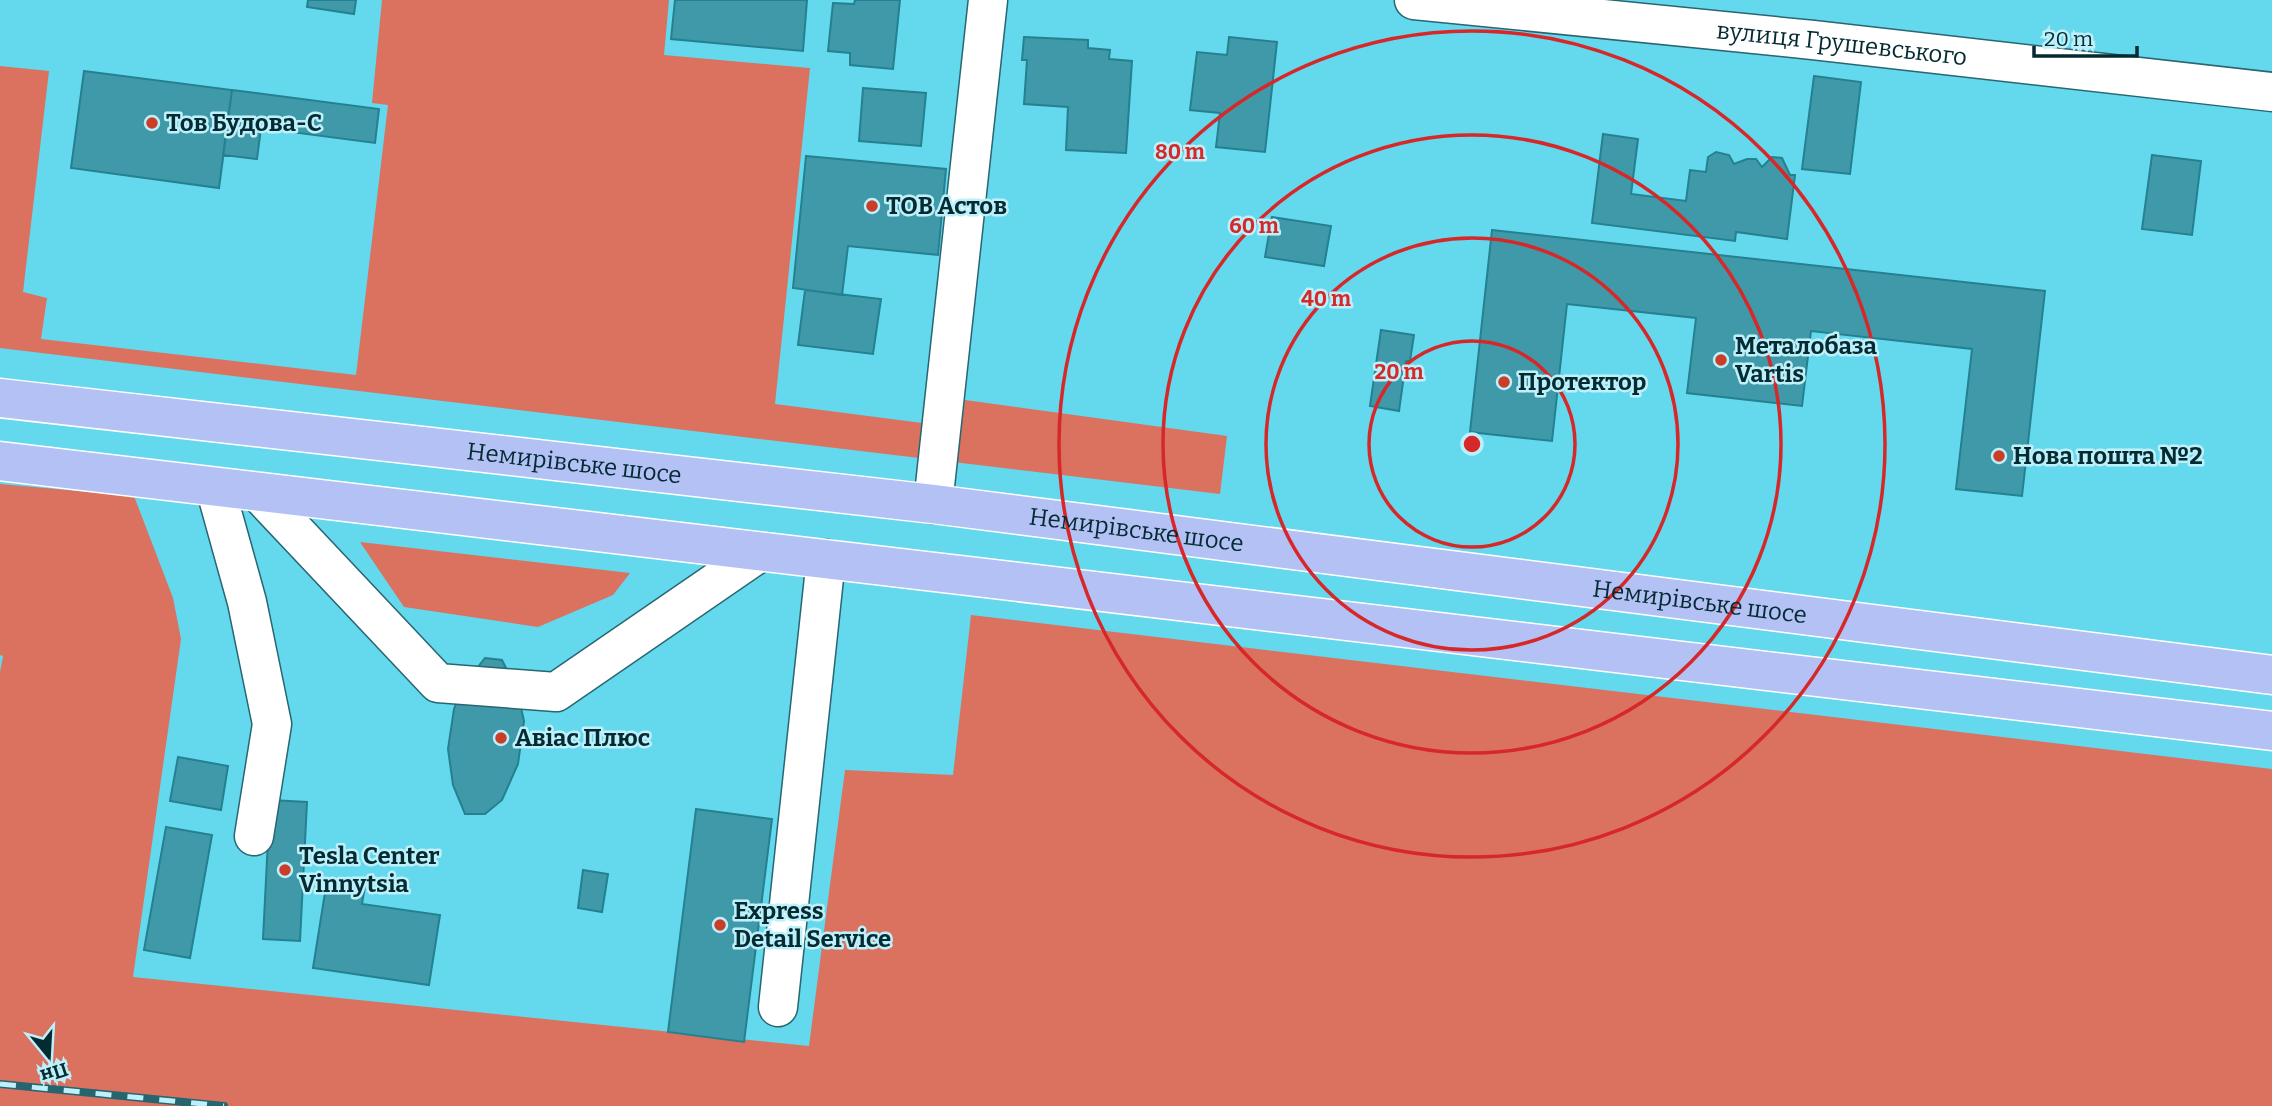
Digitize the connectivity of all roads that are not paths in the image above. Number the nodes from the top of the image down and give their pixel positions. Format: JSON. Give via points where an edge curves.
{"nodes":[{"id":1,"x":988,"y":0,"type":"edge"},
{"id":2,"x":1414,"y":0,"type":"edge"},
{"id":3,"x":2272,"y":92,"type":"edge"},
{"id":4,"x":0,"y":398,"type":"edge"},
{"id":5,"x":0,"y":461,"type":"edge"},
{"id":6,"x":215,"y":487,"type":"junction"},
{"id":7,"x":258,"y":492,"type":"junction"},
{"id":8,"x":933,"y":504,"type":"junction"},
{"id":9,"x":760,"y":552,"type":"junction"},
{"id":10,"x":826,"y":559,"type":"junction"},
{"id":11,"x":2272,"y":675,"type":"edge"},
{"id":12,"x":2272,"y":731,"type":"edge"},
{"id":13,"x":254,"y":836,"type":"dead end"},
{"id":14,"x":778,"y":1007,"type":"dead end"}],
"edges":[{"from":1,"to":8,"type":"street"},
{"from":2,"to":3,"type":"street","name":"вулиця Грушевського"},
{"from":4,"to":8,"type":"main road","name":"Немирівське шосе"},
{"from":5,"to":6,"type":"main road"},
{"from":6,"to":7,"type":"main road"},
{"from":6,"to":13,"type":"street","via":[[247,602],[272,724]]},
{"from":7,"to":9,"type":"main road"},
{"from":7,"to":9,"type":"street","via":[[438,683],[555,692]]},
{"from":8,"to":11,"type":"main road","name":"Немирівське шосе"},
{"from":9,"to":10,"type":"main road"},
{"from":10,"to":12,"type":"main road"},
{"from":10,"to":14,"type":"street"}]}
